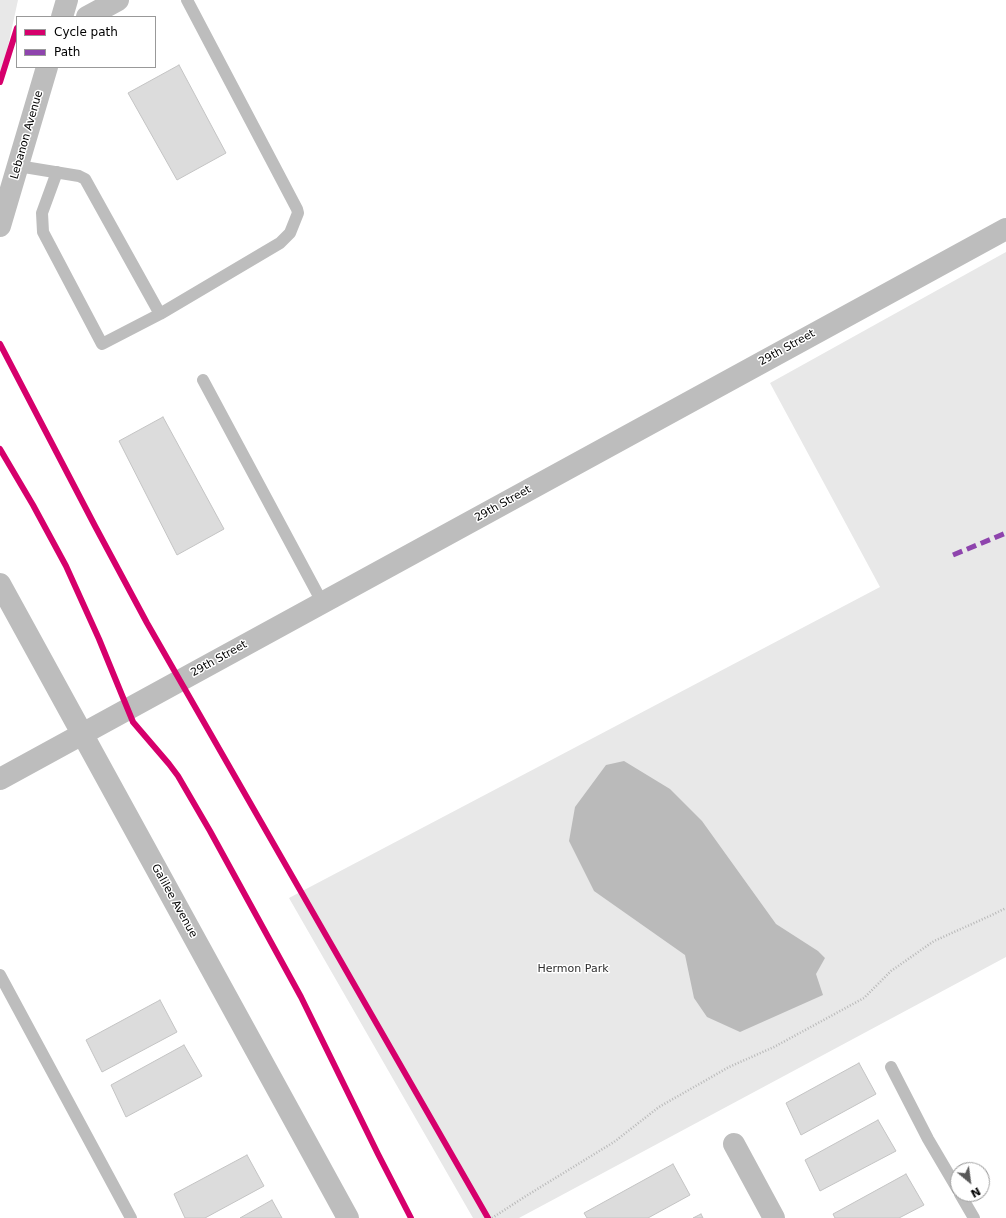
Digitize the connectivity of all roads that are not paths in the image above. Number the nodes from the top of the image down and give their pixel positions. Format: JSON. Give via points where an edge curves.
{"nodes":[{"id":1,"x":67,"y":0,"type":"edge"},
{"id":2,"x":118,"y":0,"type":"edge"},
{"id":3,"x":187,"y":0,"type":"edge"},
{"id":4,"x":62,"y":16,"type":"edge"},
{"id":5,"x":89,"y":16,"type":"edge"},
{"id":6,"x":47,"y":68,"type":"edge"},
{"id":7,"x":18,"y":166,"type":"junction"},
{"id":8,"x":58,"y":172,"type":"junction"},
{"id":9,"x":0,"y":226,"type":"edge"},
{"id":10,"x":1006,"y":229,"type":"edge"},
{"id":11,"x":160,"y":314,"type":"junction"},
{"id":12,"x":203,"y":380,"type":"dead end"},
{"id":13,"x":0,"y":584,"type":"edge"},
{"id":14,"x":322,"y":602,"type":"junction"},
{"id":15,"x":82,"y":734,"type":"junction"},
{"id":16,"x":0,"y":779,"type":"edge"},
{"id":17,"x":0,"y":975,"type":"edge"},
{"id":18,"x":891,"y":1067,"type":"dead end"},
{"id":19,"x":734,"y":1144,"type":"dead end"},
{"id":20,"x":950,"y":1176,"type":"edge"},
{"id":21,"x":965,"y":1202,"type":"edge"},
{"id":22,"x":131,"y":1218,"type":"edge"},
{"id":23,"x":348,"y":1218,"type":"edge"},
{"id":24,"x":774,"y":1218,"type":"edge"},
{"id":25,"x":974,"y":1218,"type":"edge"}],
"edges":[{"from":1,"to":4,"type":"street"},
{"from":2,"to":5,"type":"street"},
{"from":3,"to":11,"type":"lane","via":[[298,213],[290,233],[280,243]]},
{"from":6,"to":7,"type":"street","name":"Lebanon Avenue"},
{"from":7,"to":8,"type":"lane"},
{"from":7,"to":9,"type":"street","name":"Lebanon Avenue"},
{"from":8,"to":11,"type":"lane","via":[[85,179]]},
{"from":8,"to":11,"type":"lane","via":[[42,213],[43,232],[102,344]]},
{"from":10,"to":14,"type":"street","name":"29th Street"},
{"from":12,"to":14,"type":"lane"},
{"from":13,"to":15,"type":"street","name":"Galilee Avenue"},
{"from":14,"to":15,"type":"street","name":"29th Street"},
{"from":15,"to":16,"type":"street","name":"29th Street"},
{"from":15,"to":23,"type":"street","name":"Galilee Avenue"},
{"from":17,"to":22,"type":"lane"},
{"from":18,"to":20,"type":"lane"},
{"from":19,"to":24,"type":"street"},
{"from":21,"to":25,"type":"lane"}]}
